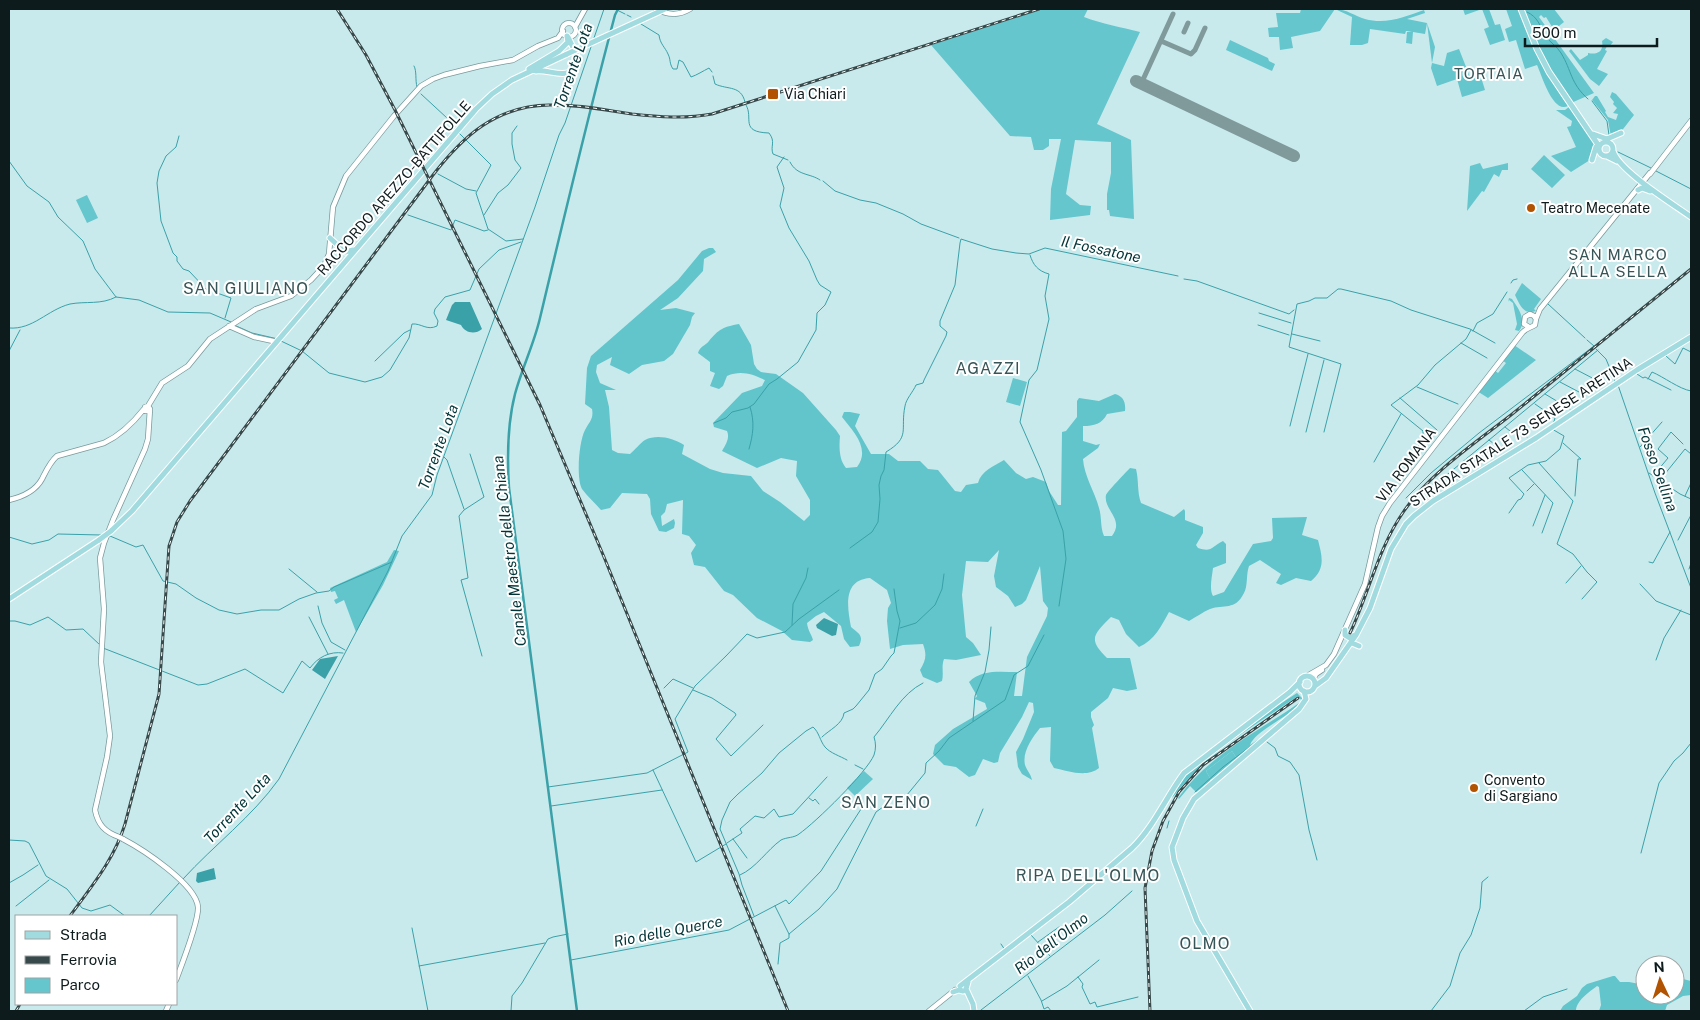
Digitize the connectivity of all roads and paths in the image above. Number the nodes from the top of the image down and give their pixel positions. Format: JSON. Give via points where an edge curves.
{"nodes":[{"id":1,"x":584,"y":9,"type":"edge"},
{"id":2,"x":656,"y":9,"type":"edge"},
{"id":3,"x":665,"y":9,"type":"edge"},
{"id":4,"x":690,"y":9,"type":"edge"},
{"id":5,"x":1521,"y":9,"type":"edge"},
{"id":6,"x":574,"y":25,"type":"junction"},
{"id":7,"x":567,"y":35,"type":"junction"},
{"id":8,"x":560,"y":57,"type":"junction"},
{"id":9,"x":528,"y":73,"type":"junction"},
{"id":10,"x":552,"y":73,"type":"junction"},
{"id":11,"x":512,"y":80,"type":"junction"},
{"id":12,"x":1691,"y":121,"type":"edge"},
{"id":13,"x":1591,"y":133,"type":"junction"},
{"id":14,"x":1621,"y":133,"type":"dead end"},
{"id":15,"x":1604,"y":142,"type":"junction"},
{"id":16,"x":1599,"y":146,"type":"junction"},
{"id":17,"x":1613,"y":151,"type":"junction"},
{"id":18,"x":1607,"y":156,"type":"junction"},
{"id":19,"x":1592,"y":160,"type":"dead end"},
{"id":20,"x":1650,"y":174,"type":"junction"},
{"id":21,"x":1636,"y":178,"type":"junction"},
{"id":22,"x":1642,"y":183,"type":"junction"},
{"id":23,"x":1636,"y":190,"type":"junction"},
{"id":24,"x":1650,"y":191,"type":"junction"},
{"id":25,"x":1662,"y":197,"type":"junction"},
{"id":26,"x":1691,"y":217,"type":"edge"},
{"id":27,"x":330,"y":238,"type":"junction"},
{"id":28,"x":359,"y":245,"type":"junction"},
{"id":29,"x":1540,"y":309,"type":"junction"},
{"id":30,"x":1530,"y":314,"type":"junction"},
{"id":31,"x":1536,"y":319,"type":"junction"},
{"id":32,"x":1524,"y":324,"type":"junction"},
{"id":33,"x":231,"y":325,"type":"junction"},
{"id":34,"x":1529,"y":327,"type":"junction"},
{"id":35,"x":1522,"y":333,"type":"junction"},
{"id":36,"x":1691,"y":336,"type":"edge"},
{"id":37,"x":271,"y":341,"type":"junction"},
{"id":38,"x":147,"y":410,"type":"junction"},
{"id":39,"x":9,"y":500,"type":"edge"},
{"id":40,"x":9,"y":599,"type":"edge"},
{"id":41,"x":1363,"y":623,"type":"junction"},
{"id":42,"x":1345,"y":630,"type":"junction"},
{"id":43,"x":1356,"y":634,"type":"junction"},
{"id":44,"x":1357,"y":643,"type":"junction"},
{"id":45,"x":1338,"y":659,"type":"junction"},
{"id":46,"x":1307,"y":676,"type":"junction"},
{"id":47,"x":1314,"y":680,"type":"junction"},
{"id":48,"x":1300,"y":682,"type":"junction"},
{"id":49,"x":1313,"y":688,"type":"junction"},
{"id":50,"x":1303,"y":690,"type":"junction"},
{"id":51,"x":1290,"y":692,"type":"junction"},
{"id":52,"x":1267,"y":737,"type":"junction"},
{"id":53,"x":178,"y":974,"type":"edge"},
{"id":54,"x":974,"y":976,"type":"junction"},
{"id":55,"x":953,"y":992,"type":"joint"},
{"id":56,"x":965,"y":992,"type":"junction"},
{"id":57,"x":928,"y":1011,"type":"edge"},
{"id":58,"x":974,"y":1011,"type":"edge"},
{"id":59,"x":1250,"y":1011,"type":"edge"}],
"edges":[{"from":1,"to":6,"type":"main road"},
{"from":2,"to":4,"type":"main road","via":[[673,14]]},
{"from":3,"to":8,"type":"main road","name":"RACCORDO AREZZO-BATTIFOLLE","bridge":true},
{"from":5,"to":13,"type":"main road","via":[[1549,72]]},
{"from":6,"to":7,"type":"main road","via":[[576,31]]},
{"from":6,"to":7,"type":"main road","via":[[565,25]]},
{"from":7,"to":10,"type":"main road","via":[[578,58],[574,68],[566,74]]},
{"from":7,"to":11,"type":"main road","via":[[568,42],[564,48]]},
{"from":7,"to":27,"type":"main road","via":[[513,60],[444,75],[421,86],[346,176],[333,207]]},
{"from":8,"to":9,"type":"main road","name":"RACCORDO AREZZO-BATTIFOLLE"},
{"from":8,"to":10,"type":"main road","via":[[550,65]]},
{"from":9,"to":10,"type":"main road"},
{"from":9,"to":11,"type":"main road","name":"RACCORDO AREZZO-BATTIFOLLE"},
{"from":11,"to":28,"type":"main road","name":"RACCORDO AREZZO-BATTIFOLLE","via":[[469,116]]},
{"from":12,"to":20,"type":"main road"},
{"from":13,"to":14,"type":"main road","via":[[1607,139]]},
{"from":13,"to":15,"type":"main road"},
{"from":13,"to":16,"type":"main road"},
{"from":13,"to":19,"type":"main road","via":[[1596,147]]},
{"from":15,"to":16,"type":"main road"},
{"from":15,"to":17,"type":"main road","via":[[1611,143]]},
{"from":16,"to":18,"type":"main road","via":[[1600,153]]},
{"from":17,"to":18,"type":"main road"},
{"from":17,"to":21,"type":"main road"},
{"from":18,"to":21,"type":"main road"},
{"from":20,"to":21,"type":"main road"},
{"from":20,"to":22,"type":"main road"},
{"from":20,"to":25,"type":"main road","via":[[1648,184]]},
{"from":21,"to":22,"type":"main road"},
{"from":21,"to":23,"type":"main road"},
{"from":22,"to":23,"type":"main road"},
{"from":22,"to":24,"type":"main road"},
{"from":22,"to":25,"type":"main road"},
{"from":23,"to":24,"type":"main road"},
{"from":23,"to":29,"type":"main road"},
{"from":24,"to":25,"type":"main road"},
{"from":25,"to":26,"type":"main road"},
{"from":27,"to":28,"type":"main road","via":[[345,252]]},
{"from":27,"to":33,"type":"main road","via":[[327,262],[311,280],[288,298],[256,309]]},
{"from":28,"to":37,"type":"main road","name":"RACCORDO AREZZO-BATTIFOLLE","via":[[280,337]]},
{"from":29,"to":30,"type":"main road"},
{"from":29,"to":31,"type":"main road"},
{"from":30,"to":31,"type":"main road"},
{"from":30,"to":32,"type":"main road","via":[[1524,318]]},
{"from":31,"to":34,"type":"main road","via":[[1535,325]]},
{"from":32,"to":34,"type":"main road"},
{"from":32,"to":35,"type":"main road"},
{"from":33,"to":37,"type":"main road","via":[[254,337]]},
{"from":33,"to":38,"type":"main road","via":[[206,342],[188,366],[162,383]]},
{"from":34,"to":35,"type":"main road"},
{"from":35,"to":42,"type":"main road","name":"VIA ROMANA","via":[[1382,516],[1367,578]]},
{"from":36,"to":41,"type":"main road","name":"STRADA STATALE 73 SENESE ARETINA","via":[[1536,438],[1432,501],[1414,516],[1391,549]]},
{"from":37,"to":40,"type":"main road","name":"RACCORDO AREZZO-BATTIFOLLE","bridge":true,"via":[[270,348],[132,511],[99,540]]},
{"from":38,"to":39,"type":"main road","via":[[111,440],[57,456],[34,489]]},
{"from":38,"to":53,"type":"main road","via":[[145,449],[101,552],[104,609],[102,668],[110,736],[95,810],[103,829],[144,850],[188,886],[195,896],[196,920]]},
{"from":41,"to":43,"type":"main road","name":"STRADA STATALE 73 SENESE ARETINA"},
{"from":41,"to":44,"type":"main road","name":"STRADA STATALE 73 SENESE ARETINA"},
{"from":42,"to":43,"type":"main road","via":[[1347,638]]},
{"from":42,"to":46,"type":"main road","name":"VIA ROMANA","via":[[1330,662]]},
{"from":42,"to":47,"type":"main road","name":"VIA ROMANA","via":[[1334,661],[1316,674]]},
{"from":43,"to":45,"type":"main road","name":"STRADA STATALE 73 SENESE ARETINA"},
{"from":44,"to":45,"type":"main road"},
{"from":44,"to":49,"type":"main road","name":"STRADA STATALE 73 SENESE ARETINA"},
{"from":45,"to":47,"type":"main road","name":"STRADA STATALE 73 SENESE ARETINA","via":[[1323,679]]},
{"from":46,"to":47,"type":"main road"},
{"from":46,"to":48,"type":"main road"},
{"from":47,"to":49,"type":"main road"},
{"from":48,"to":50,"type":"main road"},
{"from":48,"to":51,"type":"main road"},
{"from":49,"to":50,"type":"main road"},
{"from":49,"to":52,"type":"main road","name":"STRADA STATALE 73 SENESE ARETINA","via":[[1304,706]]},
{"from":50,"to":51,"type":"main road","via":[[1298,688]]},
{"from":50,"to":52,"type":"main road","via":[[1307,697],[1303,705]]},
{"from":51,"to":54,"type":"main road","via":[[1184,773],[1134,846]]},
{"from":52,"to":59,"type":"main road","via":[[1194,799],[1172,848],[1196,921]]},
{"from":54,"to":56,"type":"main road"},
{"from":54,"to":56,"type":"main road"},
{"from":55,"to":56,"type":"main road"},
{"from":55,"to":57,"type":"main road"},
{"from":56,"to":58,"type":"main road"}]}
